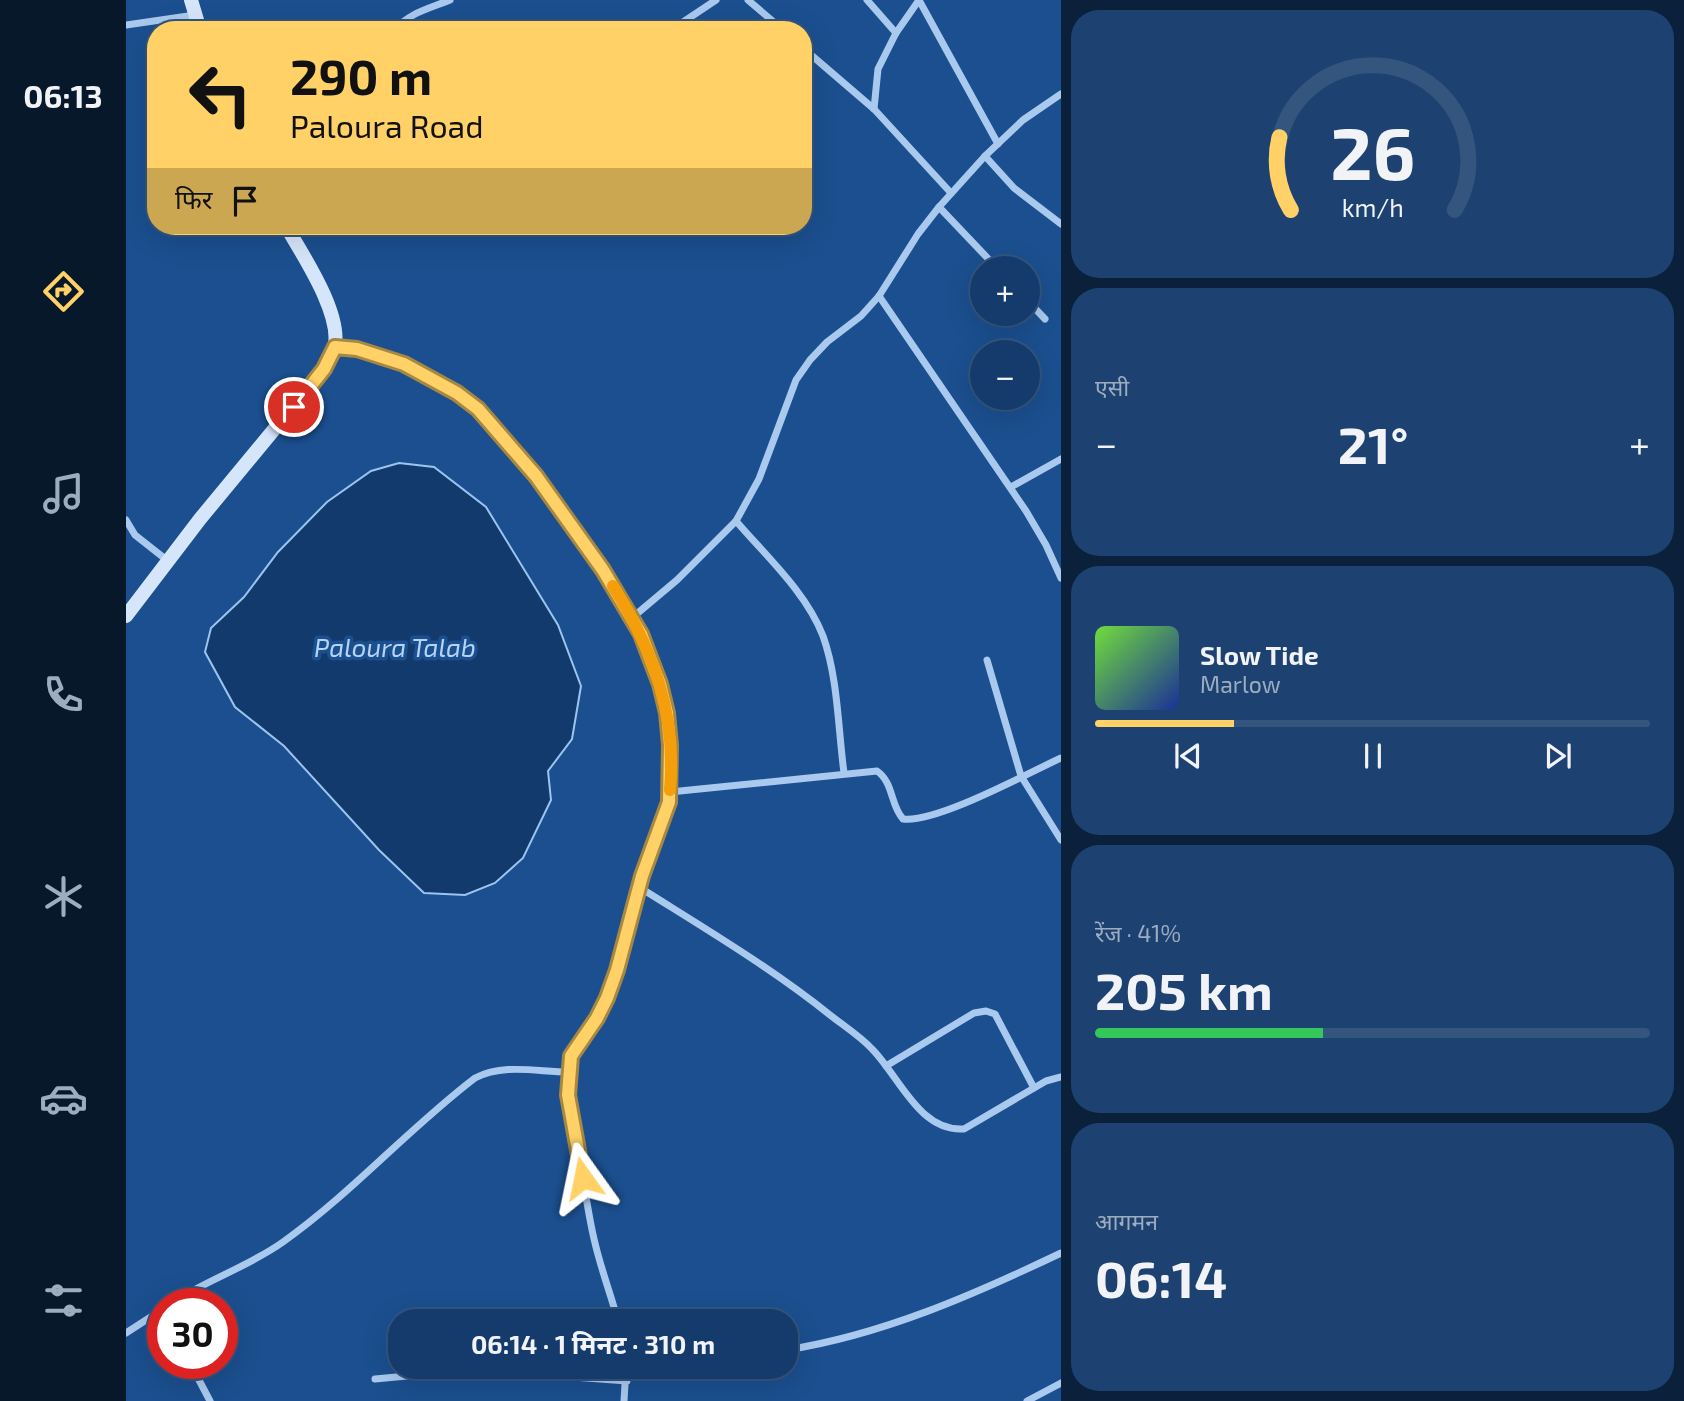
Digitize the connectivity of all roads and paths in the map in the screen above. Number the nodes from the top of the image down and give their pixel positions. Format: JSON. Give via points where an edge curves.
{"nodes":[{"id":1,"x":450,"y":0,"type":"edge"},
{"id":2,"x":716,"y":0,"type":"edge"},
{"id":3,"x":748,"y":0,"type":"edge"},
{"id":4,"x":867,"y":0,"type":"edge"},
{"id":5,"x":919,"y":0,"type":"edge"},
{"id":6,"x":193,"y":7,"type":"edge"},
{"id":7,"x":402,"y":21,"type":"edge"},
{"id":8,"x":684,"y":21,"type":"edge"},
{"id":9,"x":772,"y":21,"type":"edge"},
{"id":10,"x":126,"y":25,"type":"edge"},
{"id":11,"x":896,"y":33,"type":"junction"},
{"id":12,"x":812,"y":56,"type":"edge"},
{"id":13,"x":1061,"y":94,"type":"edge"},
{"id":14,"x":874,"y":109,"type":"junction"},
{"id":15,"x":998,"y":144,"type":"junction"},
{"id":16,"x":985,"y":156,"type":"junction"},
{"id":17,"x":951,"y":193,"type":"junction"},
{"id":18,"x":939,"y":206,"type":"junction"},
{"id":19,"x":1061,"y":224,"type":"edge"},
{"id":20,"x":291,"y":235,"type":"edge"},
{"id":21,"x":986,"y":256,"type":"edge"},
{"id":22,"x":879,"y":296,"type":"junction"},
{"id":23,"x":1040,"y":314,"type":"edge"},
{"id":24,"x":1045,"y":319,"type":"dead end"},
{"id":25,"x":335,"y":347,"type":"junction"},
{"id":26,"x":1061,"y":459,"type":"edge"},
{"id":27,"x":1011,"y":487,"type":"junction"},
{"id":28,"x":126,"y":520,"type":"edge"},
{"id":29,"x":736,"y":521,"type":"junction"},
{"id":30,"x":168,"y":561,"type":"junction"},
{"id":31,"x":1061,"y":578,"type":"edge"},
{"id":32,"x":126,"y":616,"type":"edge"},
{"id":33,"x":633,"y":617,"type":"junction"},
{"id":34,"x":987,"y":660,"type":"dead end"},
{"id":35,"x":1061,"y":758,"type":"edge"},
{"id":36,"x":844,"y":773,"type":"junction"},
{"id":37,"x":1021,"y":776,"type":"junction"},
{"id":38,"x":670,"y":792,"type":"junction"},
{"id":39,"x":1061,"y":840,"type":"edge"},
{"id":40,"x":639,"y":887,"type":"junction"},
{"id":41,"x":886,"y":1066,"type":"junction"},
{"id":42,"x":569,"y":1072,"type":"junction"},
{"id":43,"x":1061,"y":1077,"type":"edge"},
{"id":44,"x":1034,"y":1088,"type":"junction"},
{"id":45,"x":1061,"y":1253,"type":"edge"},
{"id":46,"x":200,"y":1288,"type":"edge"},
{"id":47,"x":614,"y":1309,"type":"edge"},
{"id":48,"x":147,"y":1319,"type":"edge"},
{"id":49,"x":126,"y":1333,"type":"edge"},
{"id":50,"x":798,"y":1348,"type":"edge"},
{"id":51,"x":198,"y":1379,"type":"edge"},
{"id":52,"x":374,"y":1379,"type":"dead end"},
{"id":53,"x":626,"y":1381,"type":"joint"},
{"id":54,"x":1061,"y":1383,"type":"edge"},
{"id":55,"x":210,"y":1401,"type":"edge"},
{"id":56,"x":624,"y":1401,"type":"edge"},
{"id":57,"x":1027,"y":1401,"type":"edge"}],
"edges":[{"from":1,"to":7,"type":"street"},
{"from":2,"to":8,"type":"street"},
{"from":3,"to":9,"type":"street"},
{"from":4,"to":11,"type":"street"},
{"from":5,"to":11,"type":"street"},
{"from":5,"to":15,"type":"street"},
{"from":6,"to":10,"type":"street"},
{"from":11,"to":14,"type":"street","via":[[878,69]]},
{"from":12,"to":14,"type":"street"},
{"from":13,"to":15,"type":"street"},
{"from":14,"to":17,"type":"street"},
{"from":15,"to":16,"type":"street"},
{"from":16,"to":17,"type":"street"},
{"from":16,"to":19,"type":"street","via":[[1014,188]]},
{"from":17,"to":18,"type":"street"},
{"from":18,"to":21,"type":"street"},
{"from":18,"to":22,"type":"street"},
{"from":20,"to":25,"type":"main road","via":[[329,307]]},
{"from":22,"to":27,"type":"street"},
{"from":22,"to":29,"type":"street","via":[[827,342],[796,380],[759,479]]},
{"from":23,"to":24,"type":"street"},
{"from":25,"to":30,"type":"main road","via":[[324,369]]},
{"from":25,"to":33,"type":"street","via":[[404,364],[478,409],[536,476]]},
{"from":26,"to":27,"type":"street"},
{"from":27,"to":31,"type":"street"},
{"from":28,"to":30,"type":"street","via":[[135,535]]},
{"from":29,"to":33,"type":"street"},
{"from":29,"to":36,"type":"street","via":[[801,597],[822,634],[830,659]]},
{"from":30,"to":32,"type":"main road"},
{"from":33,"to":38,"type":"street","via":[[666,705]]},
{"from":34,"to":37,"type":"street"},
{"from":35,"to":37,"type":"street"},
{"from":36,"to":37,"type":"street","via":[[877,771],[886,777],[898,813],[910,820],[941,813]]},
{"from":36,"to":38,"type":"street"},
{"from":37,"to":39,"type":"street"},
{"from":38,"to":40,"type":"street"},
{"from":40,"to":41,"type":"street","via":[[764,965],[872,1048]]},
{"from":40,"to":42,"type":"street","via":[[607,998],[571,1056]]},
{"from":41,"to":44,"type":"street","via":[[923,1113],[952,1130],[964,1129]]},
{"from":41,"to":44,"type":"street","via":[[974,1013],[986,1011],[995,1014]]},
{"from":42,"to":46,"type":"street","via":[[499,1070],[475,1078],[282,1243]]},
{"from":42,"to":47,"type":"street","via":[[575,1142],[595,1245]]},
{"from":43,"to":44,"type":"street"},
{"from":45,"to":50,"type":"street","via":[[939,1308]]},
{"from":48,"to":49,"type":"street"},
{"from":51,"to":55,"type":"street"},
{"from":52,"to":53,"type":"street","via":[[494,1371]]},
{"from":53,"to":56,"type":"street"},
{"from":54,"to":57,"type":"street"}]}
